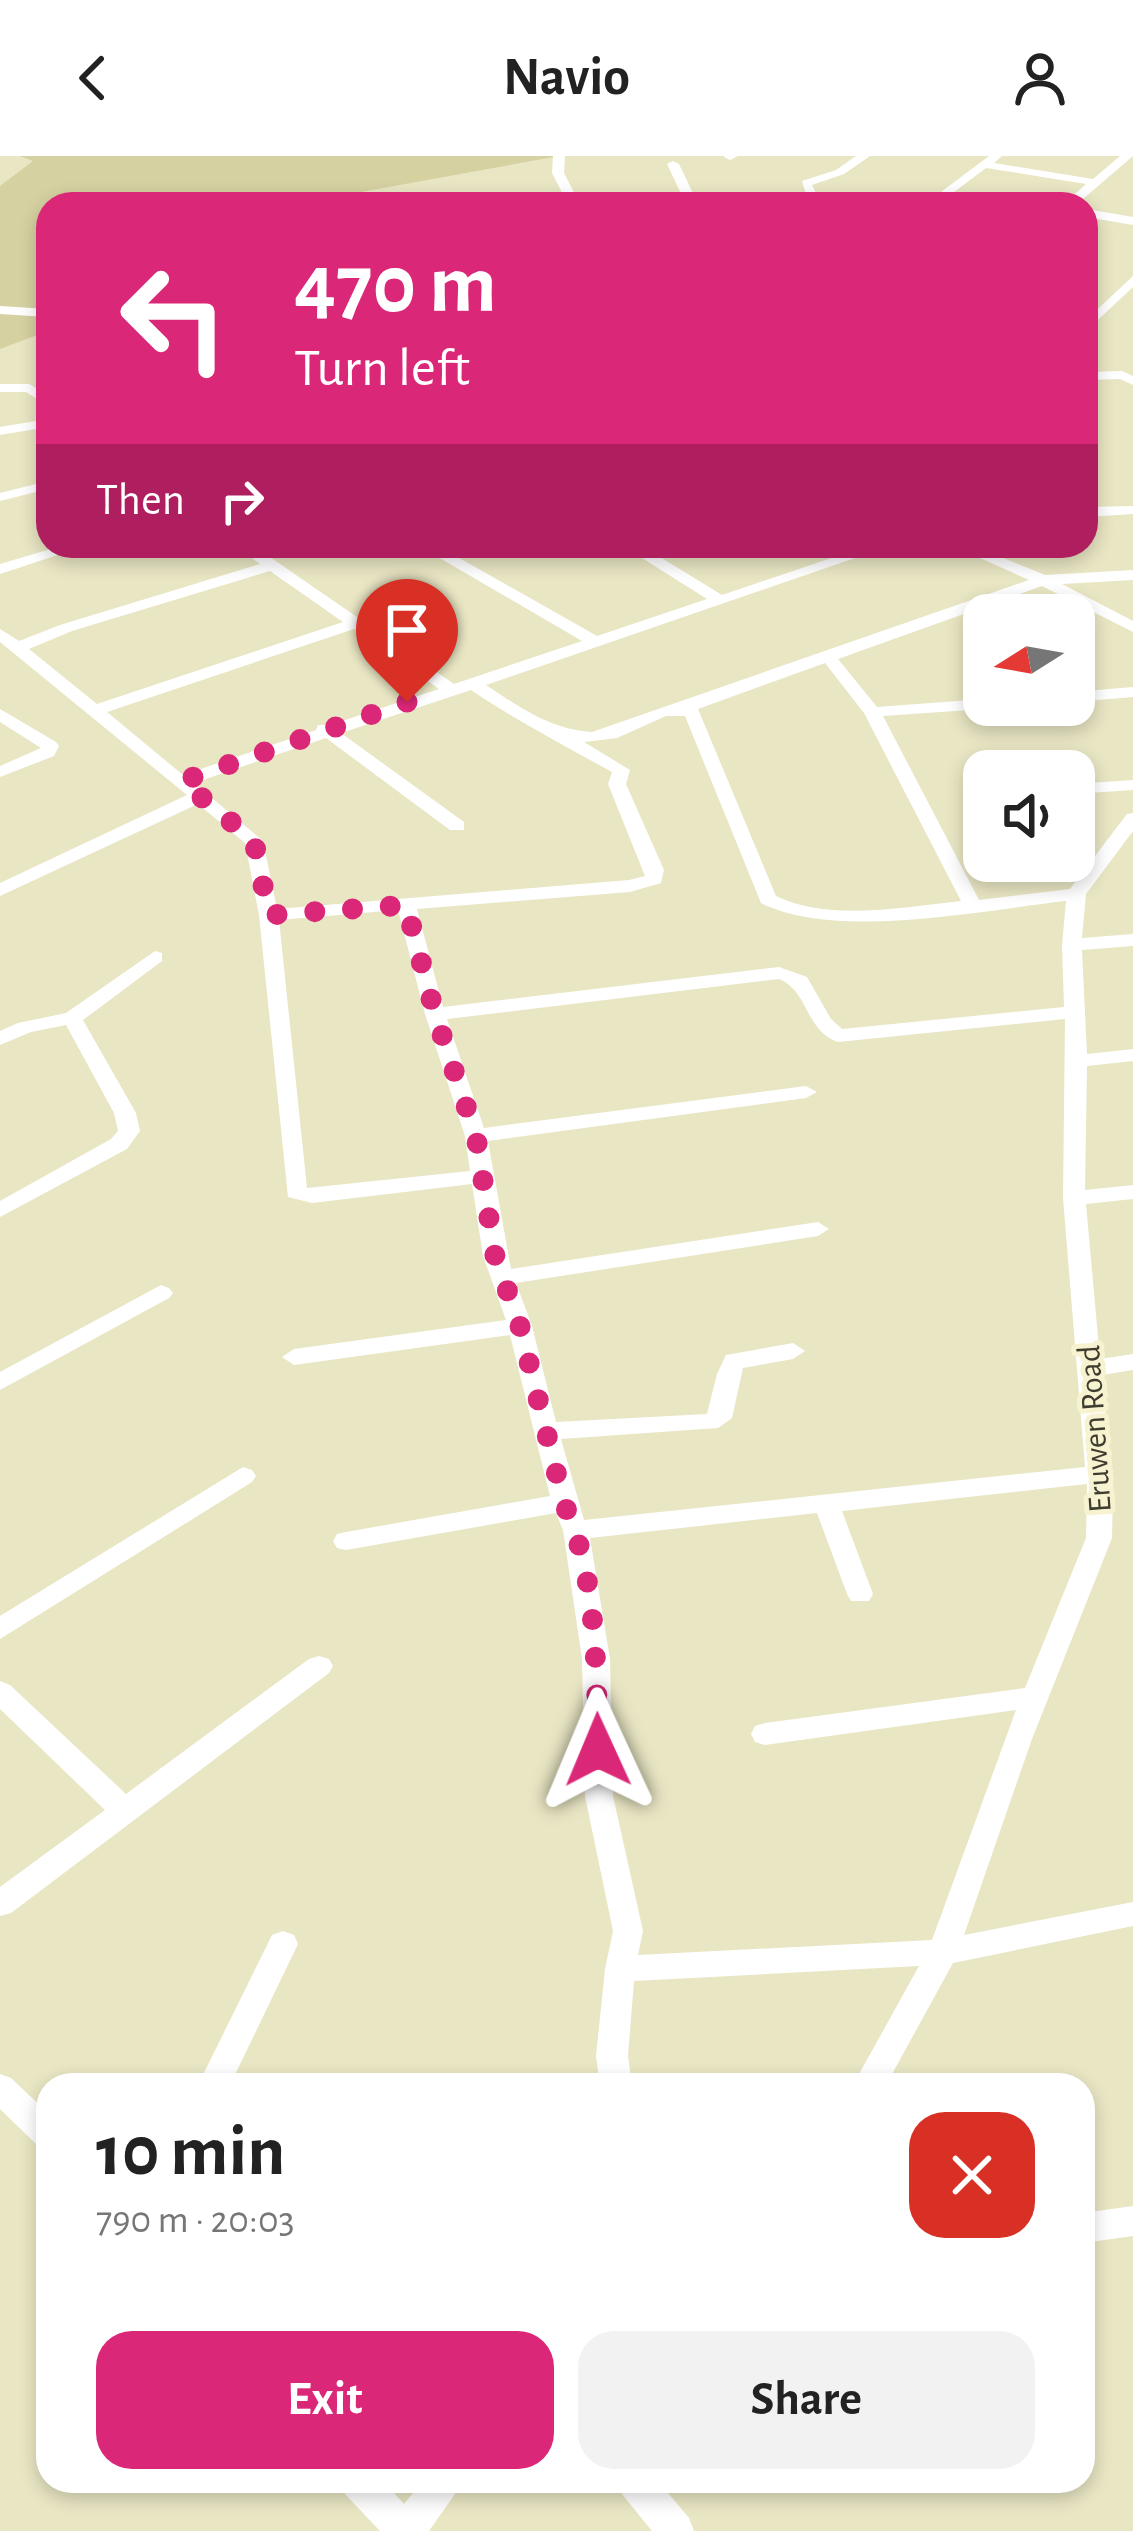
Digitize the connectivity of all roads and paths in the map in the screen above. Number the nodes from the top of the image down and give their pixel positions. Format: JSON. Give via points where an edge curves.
{"nodes":[{"id":1,"x":559,"y":156,"type":"edge"},
{"id":2,"x":864,"y":156,"type":"edge"},
{"id":3,"x":1128,"y":158,"type":"edge"},
{"id":4,"x":991,"y":160,"type":"edge"},
{"id":5,"x":673,"y":164,"type":"dead end"},
{"id":6,"x":1093,"y":182,"type":"junction"},
{"id":7,"x":567,"y":192,"type":"edge"},
{"id":8,"x":686,"y":192,"type":"edge"},
{"id":9,"x":810,"y":192,"type":"edge"},
{"id":10,"x":947,"y":192,"type":"edge"},
{"id":11,"x":1083,"y":192,"type":"edge"},
{"id":12,"x":1098,"y":215,"type":"edge"},
{"id":13,"x":1133,"y":221,"type":"edge"},
{"id":14,"x":1133,"y":280,"type":"edge"},
{"id":15,"x":1114,"y":302,"type":"junction"},
{"id":16,"x":1133,"y":306,"type":"edge"},
{"id":17,"x":0,"y":310,"type":"edge"},
{"id":18,"x":36,"y":312,"type":"edge"},
{"id":19,"x":1098,"y":316,"type":"edge"},
{"id":20,"x":1098,"y":376,"type":"edge"},
{"id":21,"x":1133,"y":381,"type":"edge"},
{"id":22,"x":0,"y":388,"type":"edge"},
{"id":23,"x":36,"y":393,"type":"edge"},
{"id":24,"x":36,"y":425,"type":"edge"},
{"id":25,"x":0,"y":431,"type":"edge"},
{"id":26,"x":36,"y":487,"type":"edge"},
{"id":27,"x":0,"y":497,"type":"edge"},
{"id":28,"x":1098,"y":510,"type":"edge"},
{"id":29,"x":1133,"y":510,"type":"edge"},
{"id":30,"x":36,"y":558,"type":"edge"},
{"id":31,"x":261,"y":558,"type":"edge"},
{"id":32,"x":448,"y":558,"type":"edge"},
{"id":33,"x":651,"y":558,"type":"edge"},
{"id":34,"x":847,"y":558,"type":"edge"},
{"id":35,"x":990,"y":558,"type":"edge"},
{"id":36,"x":272,"y":566,"type":"junction"},
{"id":37,"x":0,"y":569,"type":"edge"},
{"id":38,"x":1133,"y":575,"type":"edge"},
{"id":39,"x":1043,"y":580,"type":"junction"},
{"id":40,"x":1015,"y":594,"type":"edge"},
{"id":41,"x":721,"y":601,"type":"junction"},
{"id":42,"x":963,"y":617,"type":"edge"},
{"id":43,"x":354,"y":624,"type":"junction"},
{"id":44,"x":1133,"y":627,"type":"edge"},
{"id":45,"x":9,"y":642,"type":"edge"},
{"id":46,"x":595,"y":642,"type":"junction"},
{"id":47,"x":829,"y":658,"type":"junction"},
{"id":48,"x":471,"y":682,"type":"junction"},
{"id":49,"x":449,"y":688,"type":"junction"},
{"id":50,"x":1133,"y":692,"type":"edge"},
{"id":51,"x":1095,"y":695,"type":"edge"},
{"id":52,"x":963,"y":706,"type":"edge"},
{"id":53,"x":683,"y":709,"type":"junction"},
{"id":54,"x":94,"y":711,"type":"junction"},
{"id":55,"x":872,"y":712,"type":"junction"},
{"id":56,"x":0,"y":714,"type":"edge"},
{"id":57,"x":324,"y":730,"type":"junction"},
{"id":58,"x":557,"y":733,"type":"junction"},
{"id":59,"x":607,"y":736,"type":"junction"},
{"id":60,"x":597,"y":756,"type":"junction"},
{"id":61,"x":0,"y":772,"type":"edge"},
{"id":62,"x":182,"y":781,"type":"junction"},
{"id":63,"x":1133,"y":785,"type":"edge"},
{"id":64,"x":1095,"y":788,"type":"edge"},
{"id":65,"x":200,"y":796,"type":"junction"},
{"id":66,"x":1130,"y":824,"type":"edge"},
{"id":67,"x":457,"y":826,"type":"dead end"},
{"id":68,"x":0,"y":890,"type":"edge"},
{"id":69,"x":1076,"y":894,"type":"junction"},
{"id":70,"x":972,"y":904,"type":"junction"},
{"id":71,"x":406,"y":905,"type":"junction"},
{"id":72,"x":269,"y":915,"type":"junction"},
{"id":73,"x":1133,"y":940,"type":"edge"},
{"id":74,"x":1072,"y":945,"type":"junction"},
{"id":75,"x":155,"y":957,"type":"dead end"},
{"id":76,"x":1074,"y":1012,"type":"junction"},
{"id":77,"x":435,"y":1014,"type":"junction"},
{"id":78,"x":72,"y":1018,"type":"junction"},
{"id":79,"x":0,"y":1039,"type":"edge"},
{"id":80,"x":1133,"y":1055,"type":"edge"},
{"id":81,"x":1077,"y":1061,"type":"junction"},
{"id":82,"x":806,"y":1092,"type":"dead end"},
{"id":83,"x":476,"y":1136,"type":"junction"},
{"id":84,"x":481,"y":1176,"type":"junction"},
{"id":85,"x":1133,"y":1192,"type":"edge"},
{"id":86,"x":1074,"y":1198,"type":"junction"},
{"id":87,"x":0,"y":1210,"type":"edge"},
{"id":88,"x":818,"y":1229,"type":"dead end"},
{"id":89,"x":505,"y":1278,"type":"junction"},
{"id":90,"x":161,"y":1293,"type":"dead end"},
{"id":91,"x":520,"y":1326,"type":"junction"},
{"id":92,"x":793,"y":1352,"type":"dead end"},
{"id":93,"x":294,"y":1357,"type":"dead end"},
{"id":94,"x":1133,"y":1362,"type":"edge"},
{"id":95,"x":1089,"y":1369,"type":"junction"},
{"id":96,"x":0,"y":1382,"type":"edge"},
{"id":97,"x":546,"y":1431,"type":"junction"},
{"id":98,"x":1098,"y":1474,"type":"junction"},
{"id":99,"x":242,"y":1476,"type":"dead end"},
{"id":100,"x":826,"y":1503,"type":"junction"},
{"id":101,"x":564,"y":1504,"type":"junction"},
{"id":102,"x":577,"y":1531,"type":"junction"},
{"id":103,"x":346,"y":1540,"type":"dead end"},
{"id":104,"x":860,"y":1594,"type":"dead end"},
{"id":105,"x":0,"y":1629,"type":"edge"},
{"id":106,"x":319,"y":1666,"type":"dead end"},
{"id":107,"x":0,"y":1692,"type":"edge"},
{"id":108,"x":1034,"y":1696,"type":"junction"},
{"id":109,"x":765,"y":1734,"type":"dead end"},
{"id":110,"x":124,"y":1810,"type":"junction"},
{"id":111,"x":0,"y":1904,"type":"edge"},
{"id":112,"x":1133,"y":1914,"type":"edge"},
{"id":113,"x":283,"y":1944,"type":"dead end"},
{"id":114,"x":943,"y":1952,"type":"junction"},
{"id":115,"x":620,"y":1969,"type":"junction"},
{"id":116,"x":220,"y":2073,"type":"edge"},
{"id":117,"x":614,"y":2073,"type":"edge"},
{"id":118,"x":876,"y":2073,"type":"edge"},
{"id":119,"x":0,"y":2088,"type":"edge"},
{"id":120,"x":36,"y":2122,"type":"edge"},
{"id":121,"x":1133,"y":2221,"type":"edge"},
{"id":122,"x":1095,"y":2226,"type":"edge"},
{"id":123,"x":369,"y":2493,"type":"edge"},
{"id":124,"x":436,"y":2493,"type":"edge"},
{"id":125,"x":645,"y":2493,"type":"edge"},
{"id":126,"x":405,"y":2531,"type":"edge"},
{"id":127,"x":676,"y":2531,"type":"edge"}],
"edges":[{"from":1,"to":7,"type":"street"},
{"from":2,"to":9,"type":"street","via":[[806,183]]},
{"from":3,"to":6,"type":"street"},
{"from":4,"to":6,"type":"street"},
{"from":4,"to":10,"type":"street"},
{"from":5,"to":8,"type":"street"},
{"from":6,"to":11,"type":"street"},
{"from":12,"to":13,"type":"street"},
{"from":14,"to":15,"type":"street"},
{"from":15,"to":16,"type":"street"},
{"from":15,"to":19,"type":"street"},
{"from":17,"to":18,"type":"street"},
{"from":20,"to":21,"type":"street"},
{"from":22,"to":23,"type":"street"},
{"from":24,"to":25,"type":"street"},
{"from":26,"to":27,"type":"street"},
{"from":28,"to":29,"type":"street"},
{"from":30,"to":37,"type":"street"},
{"from":31,"to":36,"type":"street"},
{"from":32,"to":46,"type":"street"},
{"from":33,"to":41,"type":"street"},
{"from":34,"to":41,"type":"street"},
{"from":35,"to":39,"type":"street"},
{"from":36,"to":43,"type":"street"},
{"from":36,"to":45,"type":"street"},
{"from":38,"to":39,"type":"street"},
{"from":39,"to":40,"type":"street"},
{"from":39,"to":44,"type":"street"},
{"from":41,"to":46,"type":"street"},
{"from":42,"to":47,"type":"street"},
{"from":43,"to":49,"type":"street"},
{"from":43,"to":54,"type":"street"},
{"from":45,"to":54,"type":"street"},
{"from":46,"to":48,"type":"street"},
{"from":47,"to":53,"type":"street"},
{"from":47,"to":55,"type":"street"},
{"from":48,"to":49,"type":"street"},
{"from":48,"to":58,"type":"street"},
{"from":49,"to":57,"type":"street"},
{"from":50,"to":51,"type":"street"},
{"from":52,"to":55,"type":"street"},
{"from":53,"to":59,"type":"street"},
{"from":53,"to":70,"type":"street","via":[[712,754],[775,906],[846,916]]},
{"from":54,"to":62,"type":"street"},
{"from":55,"to":70,"type":"street"},
{"from":56,"to":61,"type":"street","via":[[50,746]]},
{"from":57,"to":62,"type":"street"},
{"from":57,"to":67,"type":"street"},
{"from":58,"to":59,"type":"street"},
{"from":58,"to":60,"type":"street"},
{"from":59,"to":60,"type":"street"},
{"from":60,"to":71,"type":"street","via":[[621,770],[617,784],[654,878]]},
{"from":62,"to":65,"type":"street"},
{"from":63,"to":64,"type":"street"},
{"from":65,"to":68,"type":"street"},
{"from":65,"to":72,"type":"street","via":[[254,841]]},
{"from":66,"to":69,"type":"street"},
{"from":69,"to":70,"type":"street"},
{"from":69,"to":74,"type":"street","name":"Eruwen Road"},
{"from":71,"to":72,"type":"street"},
{"from":71,"to":77,"type":"street"},
{"from":72,"to":84,"type":"street","via":[[296,1192]]},
{"from":73,"to":74,"type":"street"},
{"from":74,"to":76,"type":"street","name":"Eruwen Road"},
{"from":75,"to":78,"type":"street"},
{"from":76,"to":77,"type":"street","via":[[838,1036],[824,1026],[803,981],[779,973]]},
{"from":76,"to":81,"type":"street","name":"Eruwen Road"},
{"from":77,"to":83,"type":"street"},
{"from":78,"to":79,"type":"street"},
{"from":78,"to":87,"type":"street","via":[[129,1131]]},
{"from":80,"to":81,"type":"street"},
{"from":81,"to":86,"type":"street","name":"Eruwen Road"},
{"from":82,"to":83,"type":"street"},
{"from":83,"to":84,"type":"street"},
{"from":84,"to":89,"type":"street"},
{"from":85,"to":86,"type":"street"},
{"from":86,"to":95,"type":"street","name":"Eruwen Road"},
{"from":88,"to":89,"type":"street"},
{"from":89,"to":91,"type":"street"},
{"from":90,"to":96,"type":"street"},
{"from":91,"to":93,"type":"street"},
{"from":91,"to":97,"type":"street"},
{"from":92,"to":97,"type":"street","via":[[735,1361],[724,1409],[709,1423]]},
{"from":94,"to":95,"type":"street"},
{"from":95,"to":98,"type":"street","name":"Eruwen Road"},
{"from":97,"to":101,"type":"street"},
{"from":98,"to":100,"type":"street"},
{"from":98,"to":108,"type":"street","name":"Eruwen Road","via":[[1099,1538]]},
{"from":99,"to":105,"type":"street"},
{"from":100,"to":102,"type":"street"},
{"from":100,"to":104,"type":"street"},
{"from":101,"to":102,"type":"street"},
{"from":101,"to":103,"type":"street"},
{"from":102,"to":115,"type":"street","via":[[596,1659],[599,1796],[628,1931]]},
{"from":106,"to":110,"type":"street"},
{"from":107,"to":110,"type":"street"},
{"from":108,"to":109,"type":"street"},
{"from":108,"to":114,"type":"street","name":"Eruwen Road"},
{"from":110,"to":111,"type":"street"},
{"from":112,"to":114,"type":"street"},
{"from":113,"to":116,"type":"street"},
{"from":114,"to":115,"type":"street"},
{"from":114,"to":118,"type":"street","name":"Eruwen Road"},
{"from":115,"to":117,"type":"street"},
{"from":119,"to":120,"type":"street"},
{"from":121,"to":122,"type":"street"},
{"from":123,"to":126,"type":"street"},
{"from":124,"to":126,"type":"street"},
{"from":125,"to":127,"type":"street"}]}
